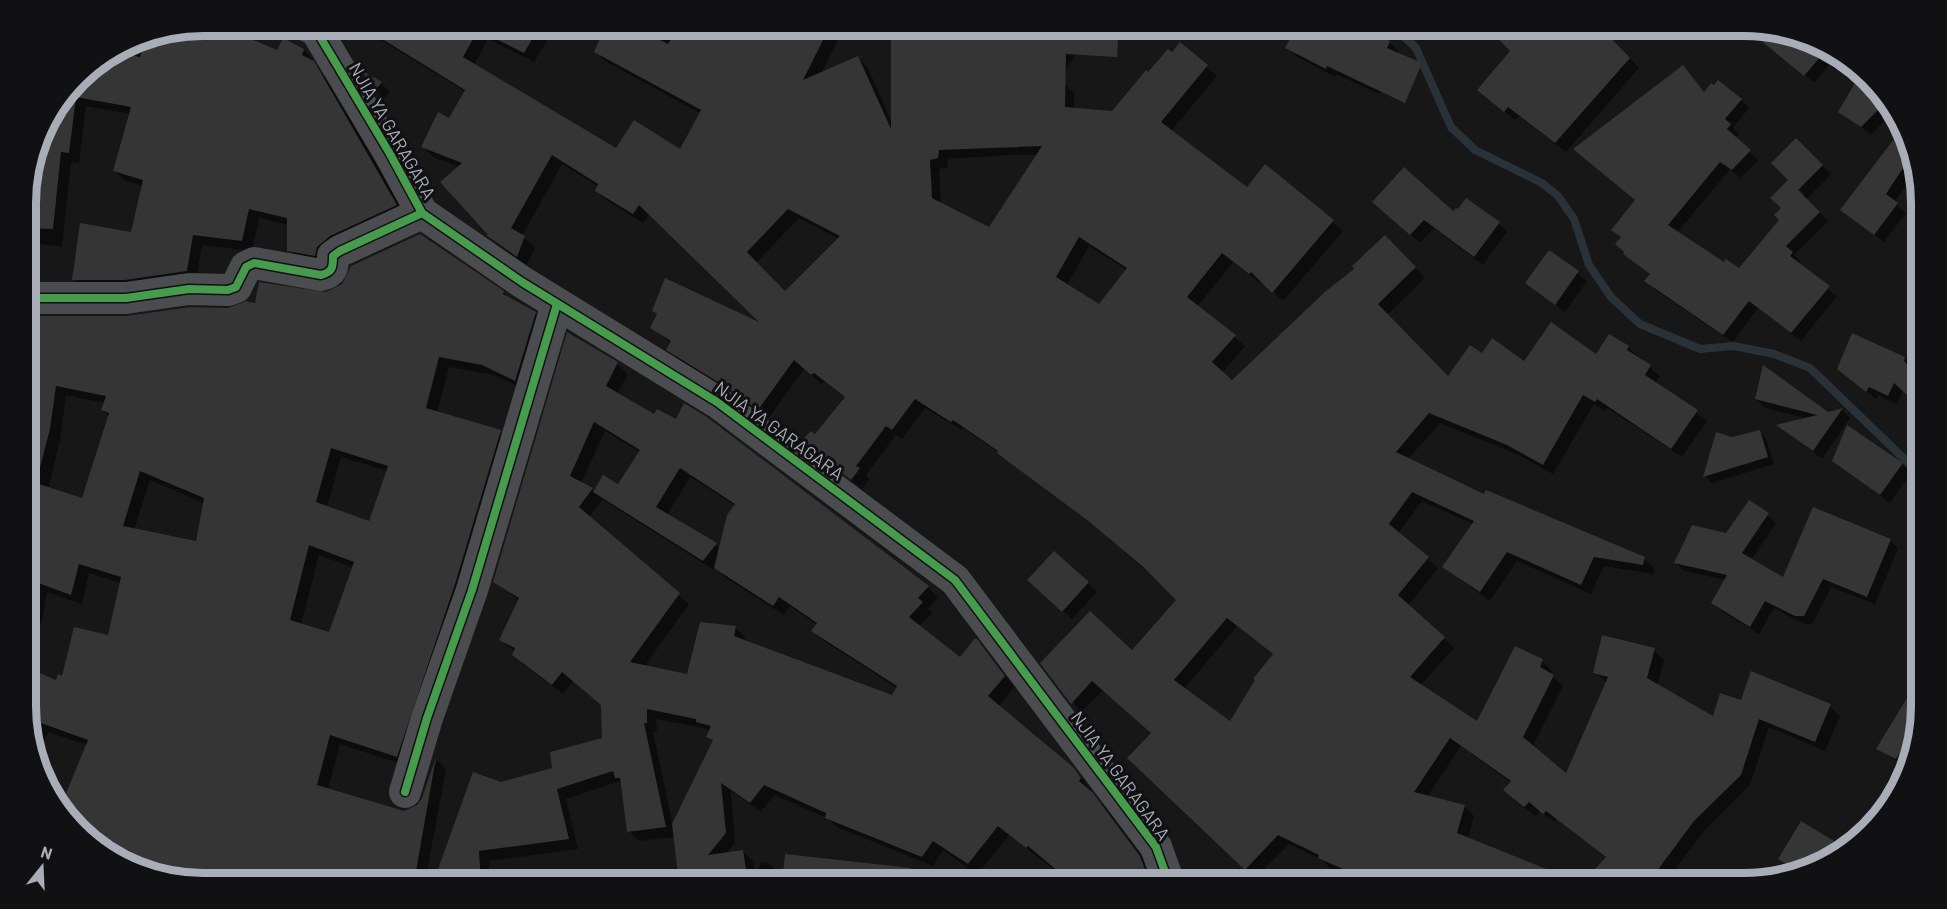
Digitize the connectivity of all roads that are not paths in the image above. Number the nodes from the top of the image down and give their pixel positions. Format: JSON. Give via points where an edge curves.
{"nodes":[{"id":1,"x":320,"y":36,"type":"edge"},
{"id":2,"x":422,"y":213,"type":"junction"},
{"id":3,"x":36,"y":298,"type":"edge"},
{"id":4,"x":557,"y":304,"type":"junction"},
{"id":5,"x":405,"y":792,"type":"dead end"},
{"id":6,"x":1165,"y":873,"type":"edge"}],
"edges":[{"from":1,"to":2,"type":"street","name":"NJIA YA GARAGARA"},
{"from":2,"to":3,"type":"street","via":[[340,250],[333,256],[333,268],[321,275],[254,263],[228,290],[189,289],[126,298]]},
{"from":2,"to":4,"type":"street","name":"NJIA YA GARAGARA"},
{"from":4,"to":5,"type":"street","via":[[469,600]]},
{"from":4,"to":6,"type":"street","name":"NJIA YA GARAGARA","via":[[717,402],[956,580],[1156,847]]}]}
